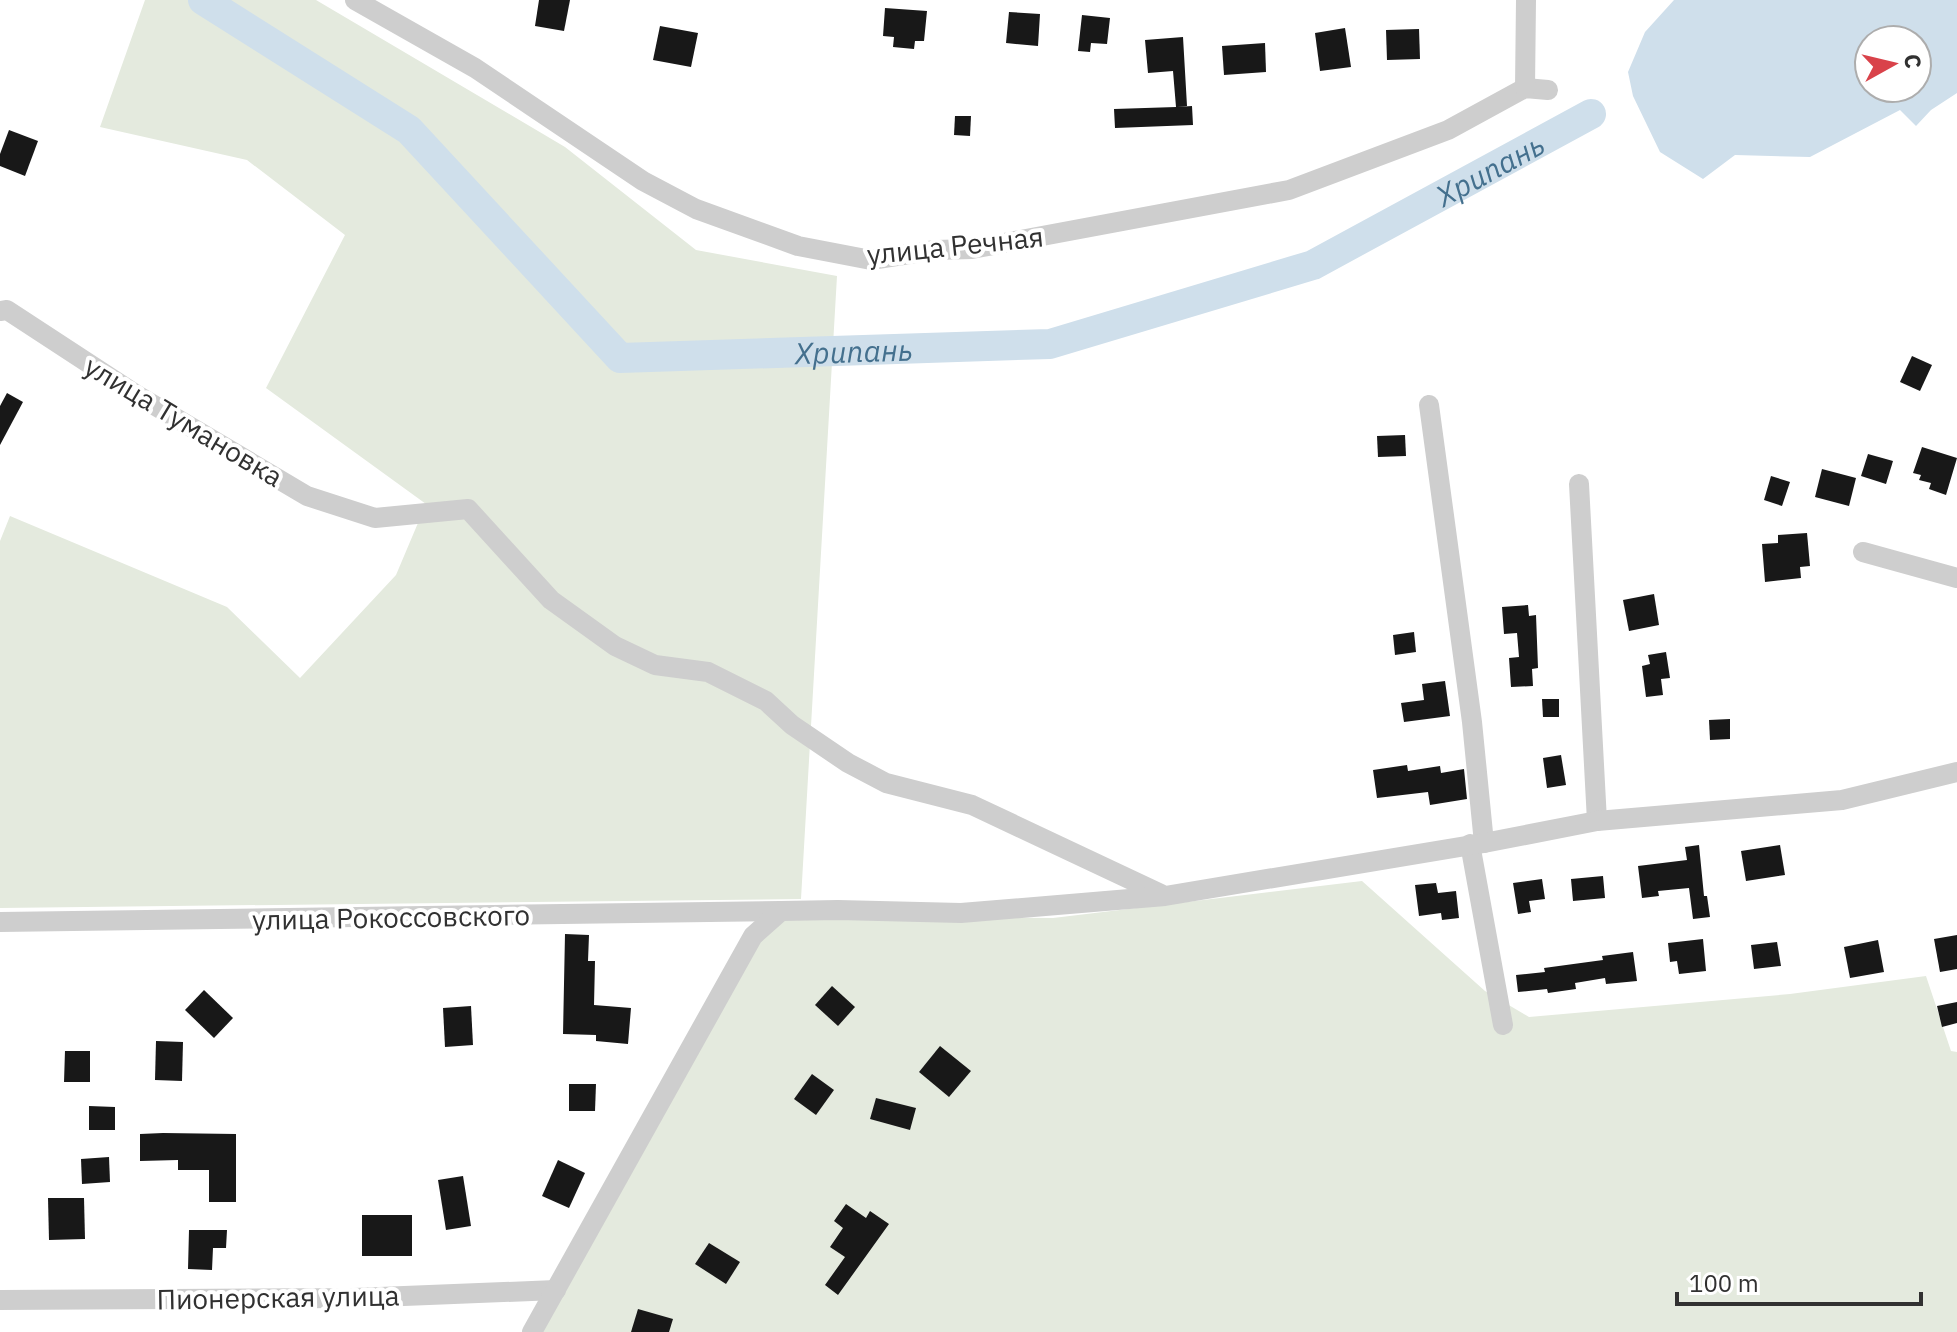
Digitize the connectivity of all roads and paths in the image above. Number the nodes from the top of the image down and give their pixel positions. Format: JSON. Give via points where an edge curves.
{"nodes":[{"id":1,"x":355,"y":0,"type":"edge"},
{"id":2,"x":1526,"y":0,"type":"edge"},
{"id":3,"x":1525,"y":88,"type":"junction"},
{"id":4,"x":1548,"y":90,"type":"dead end"},
{"id":5,"x":0,"y":311,"type":"edge"},
{"id":6,"x":1429,"y":405,"type":"dead end"},
{"id":7,"x":1579,"y":484,"type":"dead end"},
{"id":8,"x":1863,"y":552,"type":"dead end"},
{"id":9,"x":1957,"y":578,"type":"edge"},
{"id":10,"x":1957,"y":772,"type":"edge"},
{"id":11,"x":1597,"y":821,"type":"junction"},
{"id":12,"x":1477,"y":843,"type":"junction"},
{"id":13,"x":1165,"y":896,"type":"junction"},
{"id":14,"x":781,"y":911,"type":"junction"},
{"id":15,"x":0,"y":922,"type":"edge"},
{"id":16,"x":1503,"y":1025,"type":"dead end"},
{"id":17,"x":556,"y":1290,"type":"junction"},
{"id":18,"x":0,"y":1300,"type":"edge"},
{"id":19,"x":532,"y":1332,"type":"edge"}],
"edges":[{"from":1,"to":3,"type":"street","name":"улица Речная","via":[[475,68],[643,181],[696,209],[798,246],[871,260],[972,249],[1289,190],[1448,130]]},
{"from":2,"to":3,"type":"street"},
{"from":3,"to":4,"type":"street"},
{"from":5,"to":13,"type":"street","name":"улица Тумановка","via":[[7,310],[307,496],[375,518],[468,509],[551,600],[615,646],[655,665],[708,672],[766,701],[792,725],[886,783],[972,805]]},
{"from":6,"to":12,"type":"street","via":[[1472,722]]},
{"from":7,"to":11,"type":"street"},
{"from":8,"to":9,"type":"street"},
{"from":10,"to":11,"type":"street","name":"улица Рокоссовского","via":[[1842,800]]},
{"from":11,"to":12,"type":"street","name":"улица Рокоссовского"},
{"from":12,"to":13,"type":"street","name":"улица Рокоссовского"},
{"from":12,"to":16,"type":"street"},
{"from":13,"to":14,"type":"street","name":"улица Рокоссовского","via":[[961,913]]},
{"from":14,"to":15,"type":"street","name":"улица Рокоссовского"},
{"from":14,"to":17,"type":"street","via":[[753,936]]},
{"from":17,"to":18,"type":"street","name":"Пионерская улица","via":[[354,1298]]},
{"from":17,"to":19,"type":"street"}]}
